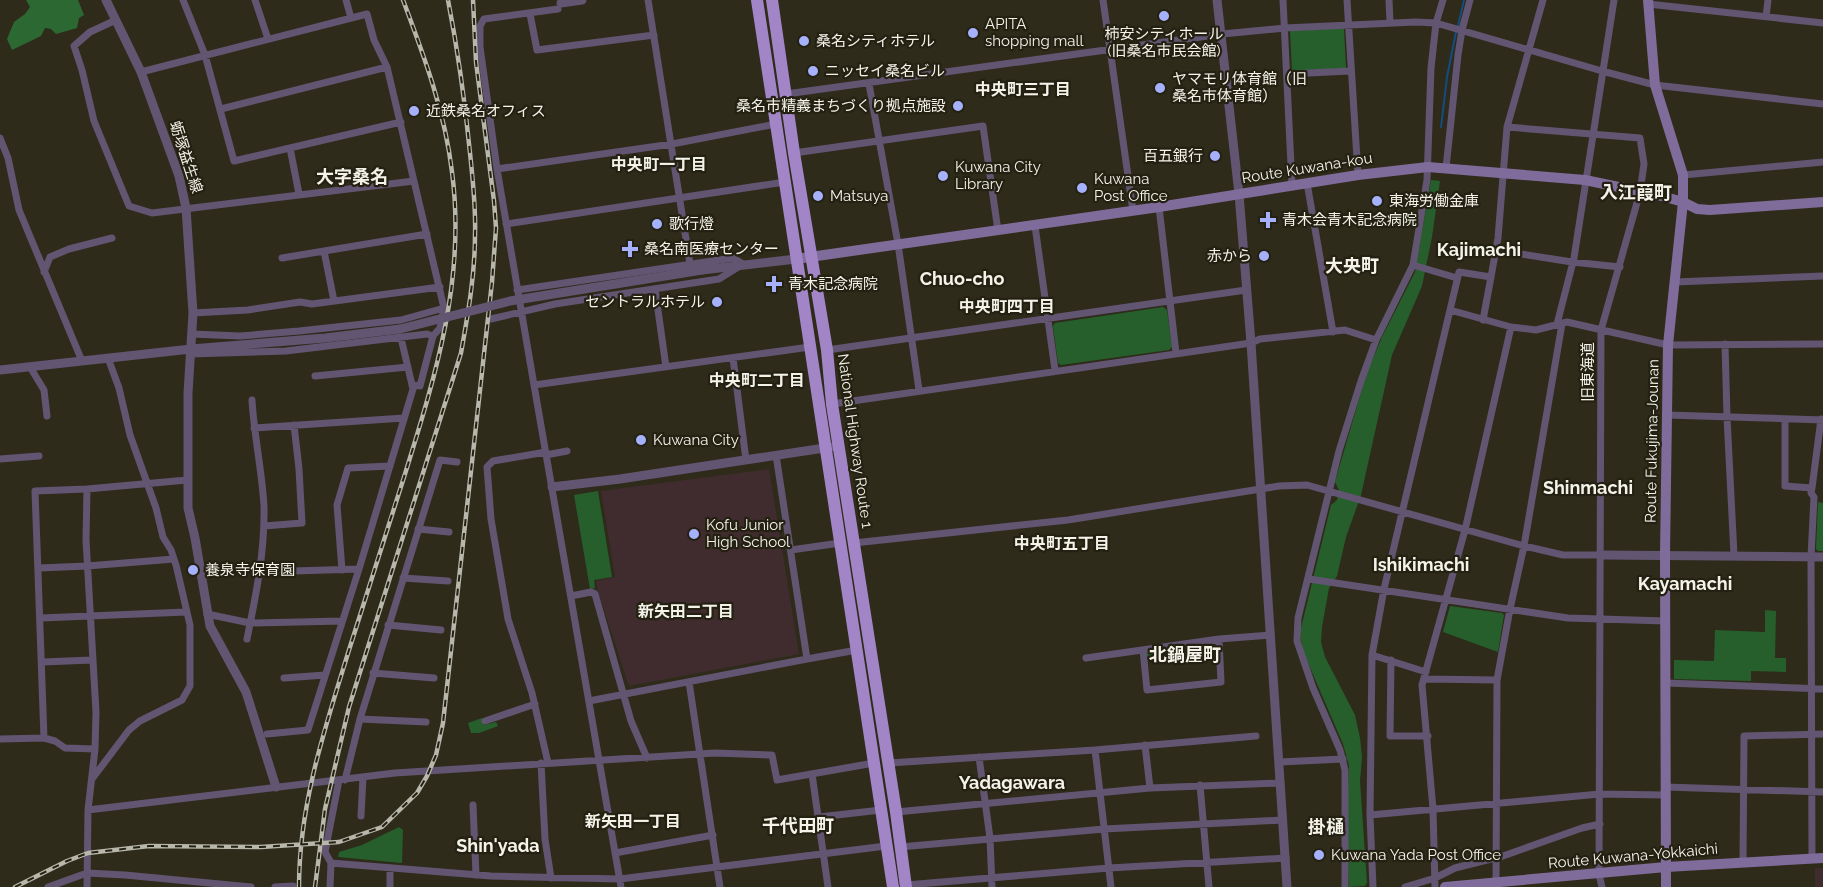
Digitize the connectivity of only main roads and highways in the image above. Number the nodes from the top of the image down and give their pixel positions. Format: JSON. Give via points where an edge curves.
{"nodes":[{"id":1,"x":757,"y":0,"type":"edge"},
{"id":2,"x":772,"y":0,"type":"edge"},
{"id":3,"x":1648,"y":2,"type":"edge"},
{"id":4,"x":1683,"y":202,"type":"junction"},
{"id":5,"x":1823,"y":202,"type":"edge"},
{"id":6,"x":811,"y":257,"type":"junction"},
{"id":7,"x":796,"y":259,"type":"junction"},
{"id":8,"x":1818,"y":858,"type":"edge"},
{"id":9,"x":1666,"y":867,"type":"junction"},
{"id":10,"x":1509,"y":884,"type":"edge"},
{"id":11,"x":906,"y":886,"type":"edge"},
{"id":12,"x":892,"y":887,"type":"edge"},
{"id":13,"x":1445,"y":887,"type":"edge"},
{"id":14,"x":1666,"y":887,"type":"edge"}],
"edges":[{"from":1,"to":7,"type":"highway","name":"National Highway Route 1"},
{"from":2,"to":6,"type":"highway","name":"National Highway Route 1"},
{"from":3,"to":4,"type":"main road","name":"Route Fukujima-Jounan","via":[[1655,85],[1683,175]]},
{"from":4,"to":5,"type":"main road","name":"Route Kuwana-kou","via":[[1710,210]]},
{"from":4,"to":6,"type":"main road","name":"Route Kuwana-kou","via":[[1585,180],[1428,167]]},
{"from":4,"to":9,"type":"main road","name":"Route Fukujima-Jounan","via":[[1668,345]]},
{"from":6,"to":7,"type":"main road","name":"Route Kuwana-kou"},
{"from":6,"to":11,"type":"highway","name":"National Highway Route 1"},
{"from":7,"to":12,"type":"highway","name":"National Highway Route 1"},
{"from":8,"to":9,"type":"main road","name":"Route Kuwana-Yokkaichi"},
{"from":9,"to":10,"type":"main road","name":"Route Kuwana-Yokkaichi"},
{"from":9,"to":14,"type":"main road","name":"Route Fukujima-Jounan"},
{"from":10,"to":13,"type":"main road","name":"Route Kuwana-Yokkaichi"}]}
